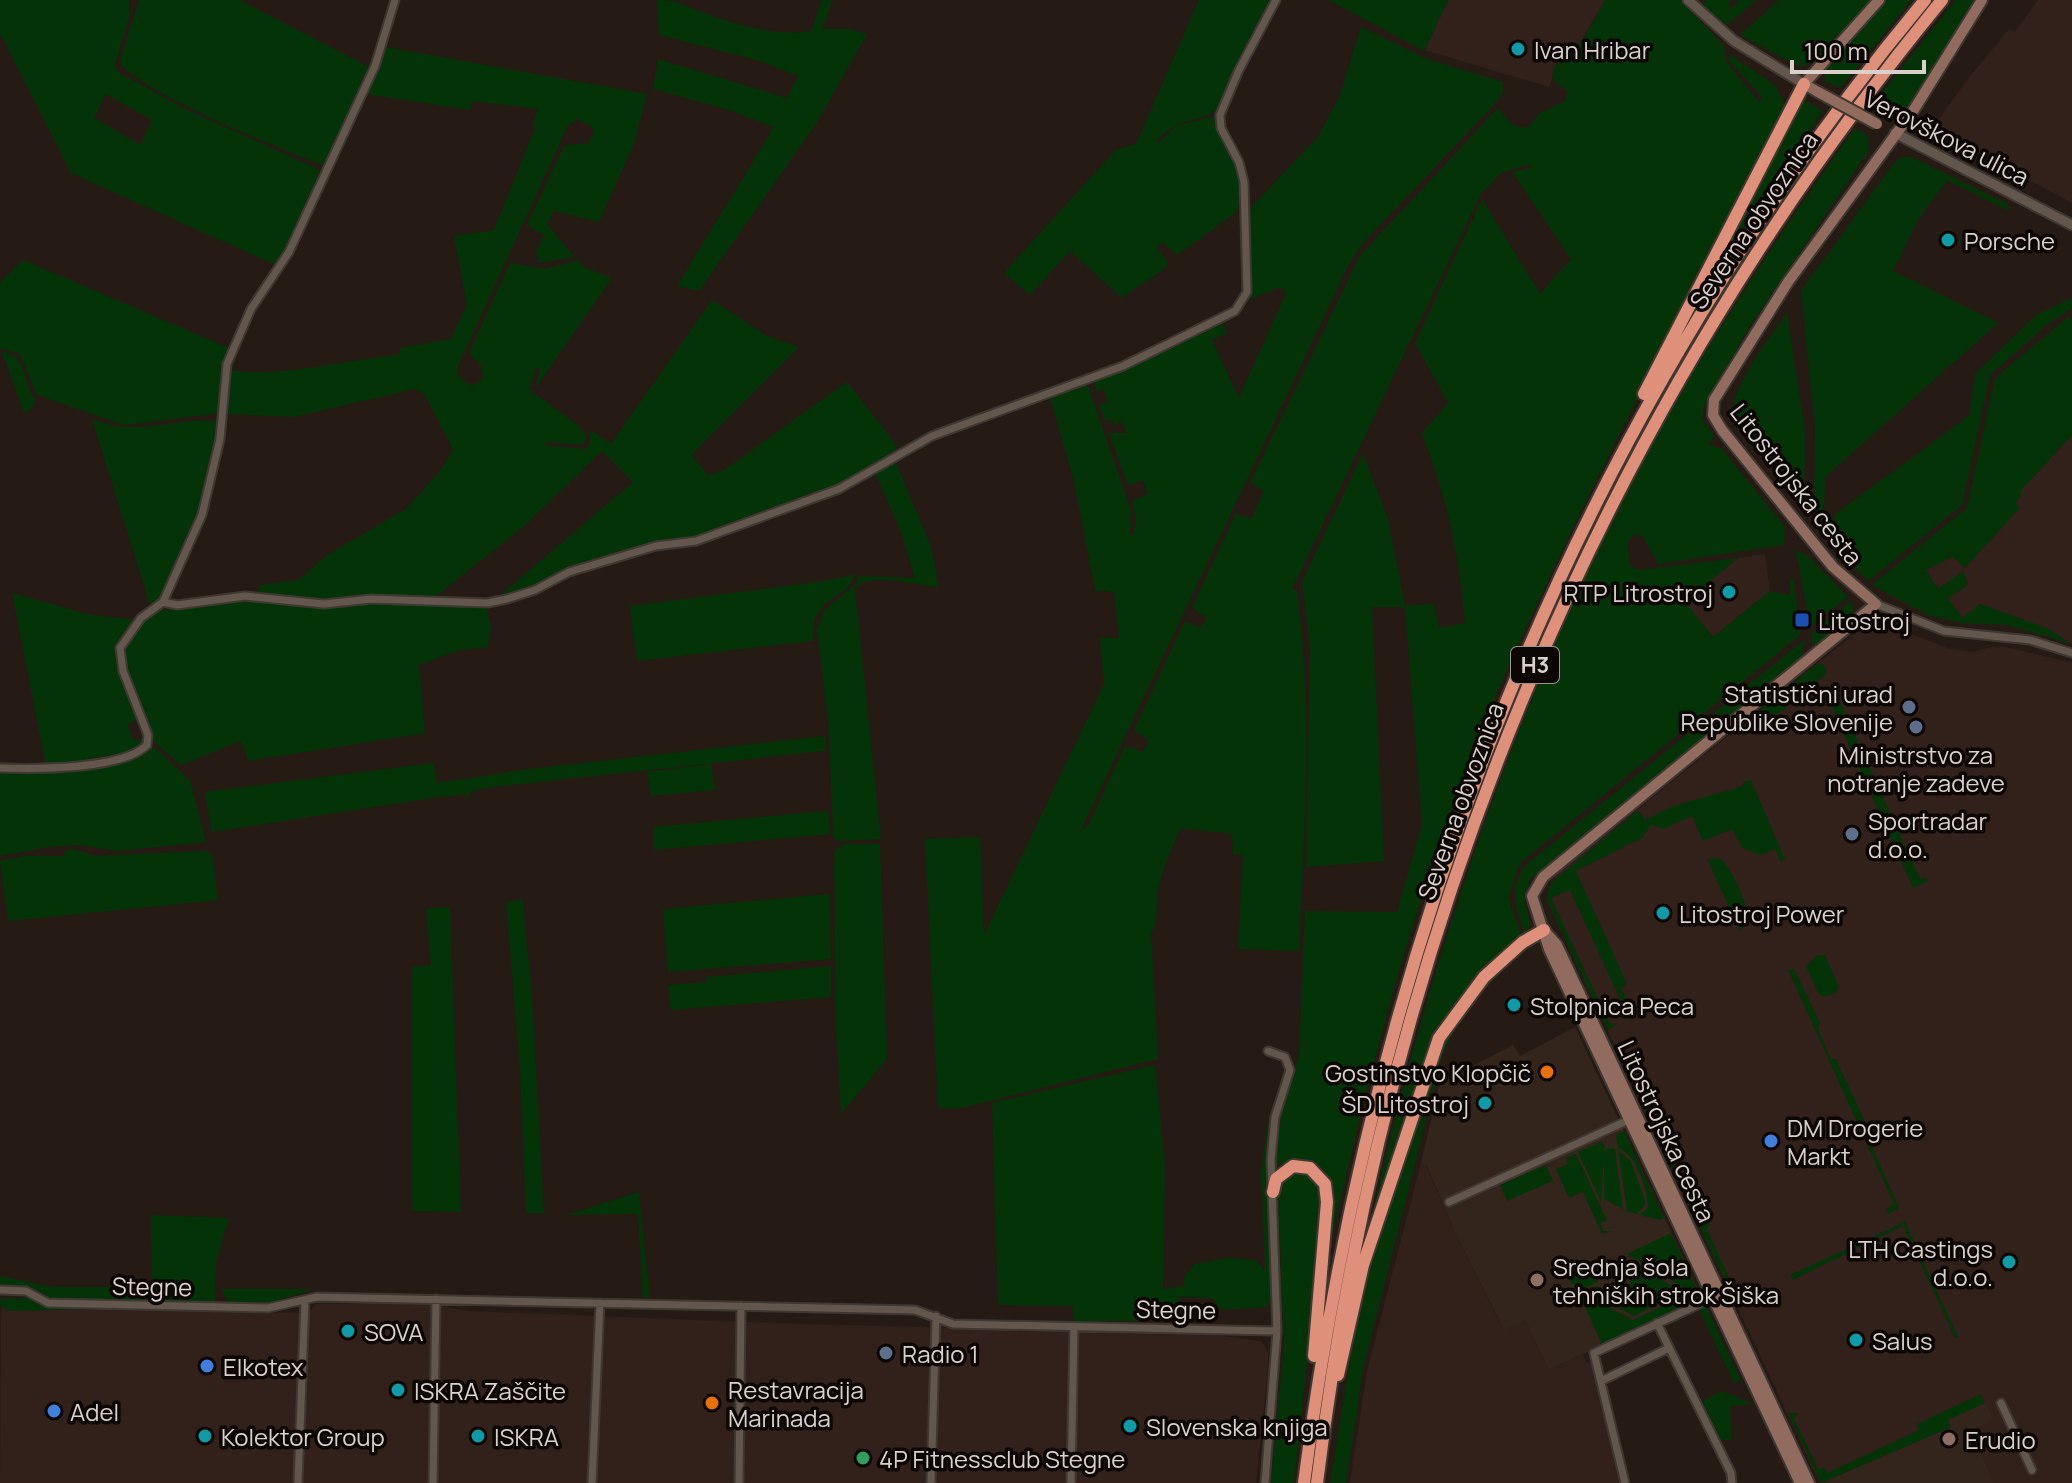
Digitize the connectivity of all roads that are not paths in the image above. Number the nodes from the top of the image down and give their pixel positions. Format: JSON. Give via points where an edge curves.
{"nodes":[{"id":1,"x":395,"y":0,"type":"edge"},
{"id":2,"x":1276,"y":0,"type":"edge"},
{"id":3,"x":1688,"y":0,"type":"edge"},
{"id":4,"x":1879,"y":0,"type":"edge"},
{"id":5,"x":1925,"y":0,"type":"edge"},
{"id":6,"x":1942,"y":0,"type":"edge"},
{"id":7,"x":1982,"y":0,"type":"edge"},
{"id":8,"x":1804,"y":84,"type":"junction"},
{"id":9,"x":1895,"y":133,"type":"junction"},
{"id":10,"x":2072,"y":225,"type":"edge"},
{"id":11,"x":1616,"y":463,"type":"junction"},
{"id":12,"x":163,"y":602,"type":"junction"},
{"id":13,"x":1876,"y":604,"type":"junction"},
{"id":14,"x":2072,"y":653,"type":"edge"},
{"id":15,"x":0,"y":768,"type":"edge"},
{"id":16,"x":1544,"y":930,"type":"junction"},
{"id":17,"x":1268,"y":1051,"type":"dead end"},
{"id":18,"x":1633,"y":1118,"type":"junction"},
{"id":19,"x":1273,"y":1192,"type":"junction"},
{"id":20,"x":1449,"y":1202,"type":"dead end"},
{"id":21,"x":0,"y":1290,"type":"edge"},
{"id":22,"x":1717,"y":1296,"type":"junction"},
{"id":23,"x":436,"y":1299,"type":"junction"},
{"id":24,"x":305,"y":1300,"type":"junction"},
{"id":25,"x":600,"y":1303,"type":"junction"},
{"id":26,"x":741,"y":1306,"type":"junction"},
{"id":27,"x":936,"y":1316,"type":"junction"},
{"id":28,"x":1657,"y":1323,"type":"junction"},
{"id":29,"x":1074,"y":1327,"type":"junction"},
{"id":30,"x":1277,"y":1331,"type":"junction"},
{"id":31,"x":1669,"y":1348,"type":"junction"},
{"id":32,"x":1601,"y":1381,"type":"junction"},
{"id":33,"x":2001,"y":1403,"type":"dead end"},
{"id":34,"x":1319,"y":1414,"type":"junction"},
{"id":35,"x":2032,"y":1470,"type":"dead end"},
{"id":36,"x":298,"y":1483,"type":"edge"},
{"id":37,"x":433,"y":1483,"type":"edge"},
{"id":38,"x":592,"y":1483,"type":"edge"},
{"id":39,"x":739,"y":1483,"type":"edge"},
{"id":40,"x":931,"y":1483,"type":"edge"},
{"id":41,"x":1071,"y":1483,"type":"edge"},
{"id":42,"x":1265,"y":1483,"type":"edge"},
{"id":43,"x":1304,"y":1483,"type":"edge"},
{"id":44,"x":1317,"y":1483,"type":"edge"},
{"id":45,"x":1625,"y":1483,"type":"edge"},
{"id":46,"x":1732,"y":1483,"type":"edge"},
{"id":47,"x":1800,"y":1483,"type":"edge"},
{"id":48,"x":1809,"y":1483,"type":"edge"}],
"edges":[{"from":1,"to":12,"type":"street","via":[[375,66],[289,252],[251,309],[227,364],[207,501]]},
{"from":2,"to":12,"type":"street","via":[[1220,115],[1244,182],[1247,292],[1235,311],[1123,366],[932,436],[892,462],[803,504],[696,541],[656,546],[569,572],[525,594],[496,601],[371,599],[324,604],[245,596],[177,605]]},
{"from":3,"to":8,"type":"street","via":[[1734,41]]},
{"from":4,"to":8,"type":"main road"},
{"from":5,"to":11,"type":"highway","name":"Severna obvoznica","number":"H3","via":[[1769,207],[1692,326]]},
{"from":6,"to":34,"type":"highway","name":"Severna obvoznica","number":"H3","via":[[1819,159],[1720,308],[1615,494],[1537,660],[1475,816],[1406,1029]]},
{"from":7,"to":9,"type":"main road"},
{"from":8,"to":9,"type":"main road","name":"Verovškova ulica","bridge":true},
{"from":8,"to":11,"type":"highway","via":[[1629,424]]},
{"from":9,"to":10,"type":"street","name":"Verovškova ulica"},
{"from":9,"to":13,"type":"main road","name":"Litostrojska cesta","via":[[1788,282],[1718,390],[1713,408],[1722,430],[1815,545]]},
{"from":11,"to":34,"type":"highway","name":"Severna obvoznica","number":"H3","via":[[1503,706],[1416,950],[1360,1155],[1331,1295]]},
{"from":12,"to":15,"type":"street","via":[[141,618],[120,648],[123,671],[148,735],[144,749],[70,767]]},
{"from":13,"to":14,"type":"street","via":[[1944,631],[2030,640]]},
{"from":13,"to":16,"type":"main road","name":"Litostrojska cesta","via":[[1540,879],[1532,900]]},
{"from":16,"to":18,"type":"main road","name":"Litostrojska cesta","via":[[1552,936]]},
{"from":16,"to":34,"type":"highway","via":[[1484,977],[1439,1038]]},
{"from":17,"to":19,"type":"street","via":[[1285,1057],[1290,1070],[1272,1138]]},
{"from":18,"to":20,"type":"street"},
{"from":18,"to":22,"type":"main road","name":"Litostrojska cesta"},
{"from":19,"to":30,"type":"street"},
{"from":19,"to":34,"type":"highway","via":[[1281,1174],[1302,1165],[1321,1177],[1327,1193],[1314,1349]]},
{"from":21,"to":24,"type":"street","name":"Stegne","via":[[26,1291],[48,1303],[268,1308]]},
{"from":22,"to":28,"type":"street"},
{"from":22,"to":47,"type":"main road","name":"Litostrojska cesta"},
{"from":22,"to":48,"type":"main road","name":"Litostrojska cesta"},
{"from":23,"to":24,"type":"street","name":"Stegne"},
{"from":23,"to":25,"type":"street","name":"Stegne"},
{"from":23,"to":37,"type":"street"},
{"from":24,"to":36,"type":"street"},
{"from":25,"to":26,"type":"street","name":"Stegne"},
{"from":25,"to":38,"type":"street"},
{"from":26,"to":27,"type":"street","name":"Stegne","via":[[915,1310]]},
{"from":26,"to":39,"type":"street"},
{"from":27,"to":29,"type":"street","name":"Stegne","via":[[953,1324]]},
{"from":27,"to":40,"type":"street"},
{"from":28,"to":31,"type":"street"},
{"from":28,"to":32,"type":"street","via":[[1594,1353]]},
{"from":29,"to":30,"type":"street","name":"Stegne"},
{"from":29,"to":41,"type":"street"},
{"from":30,"to":42,"type":"street"},
{"from":31,"to":32,"type":"street"},
{"from":31,"to":46,"type":"street"},
{"from":32,"to":45,"type":"street"},
{"from":33,"to":35,"type":"street"},
{"from":34,"to":43,"type":"highway","name":"Severna obvoznica","number":"H3"},
{"from":34,"to":44,"type":"highway","name":"Severna obvoznica","number":"H3"}]}
